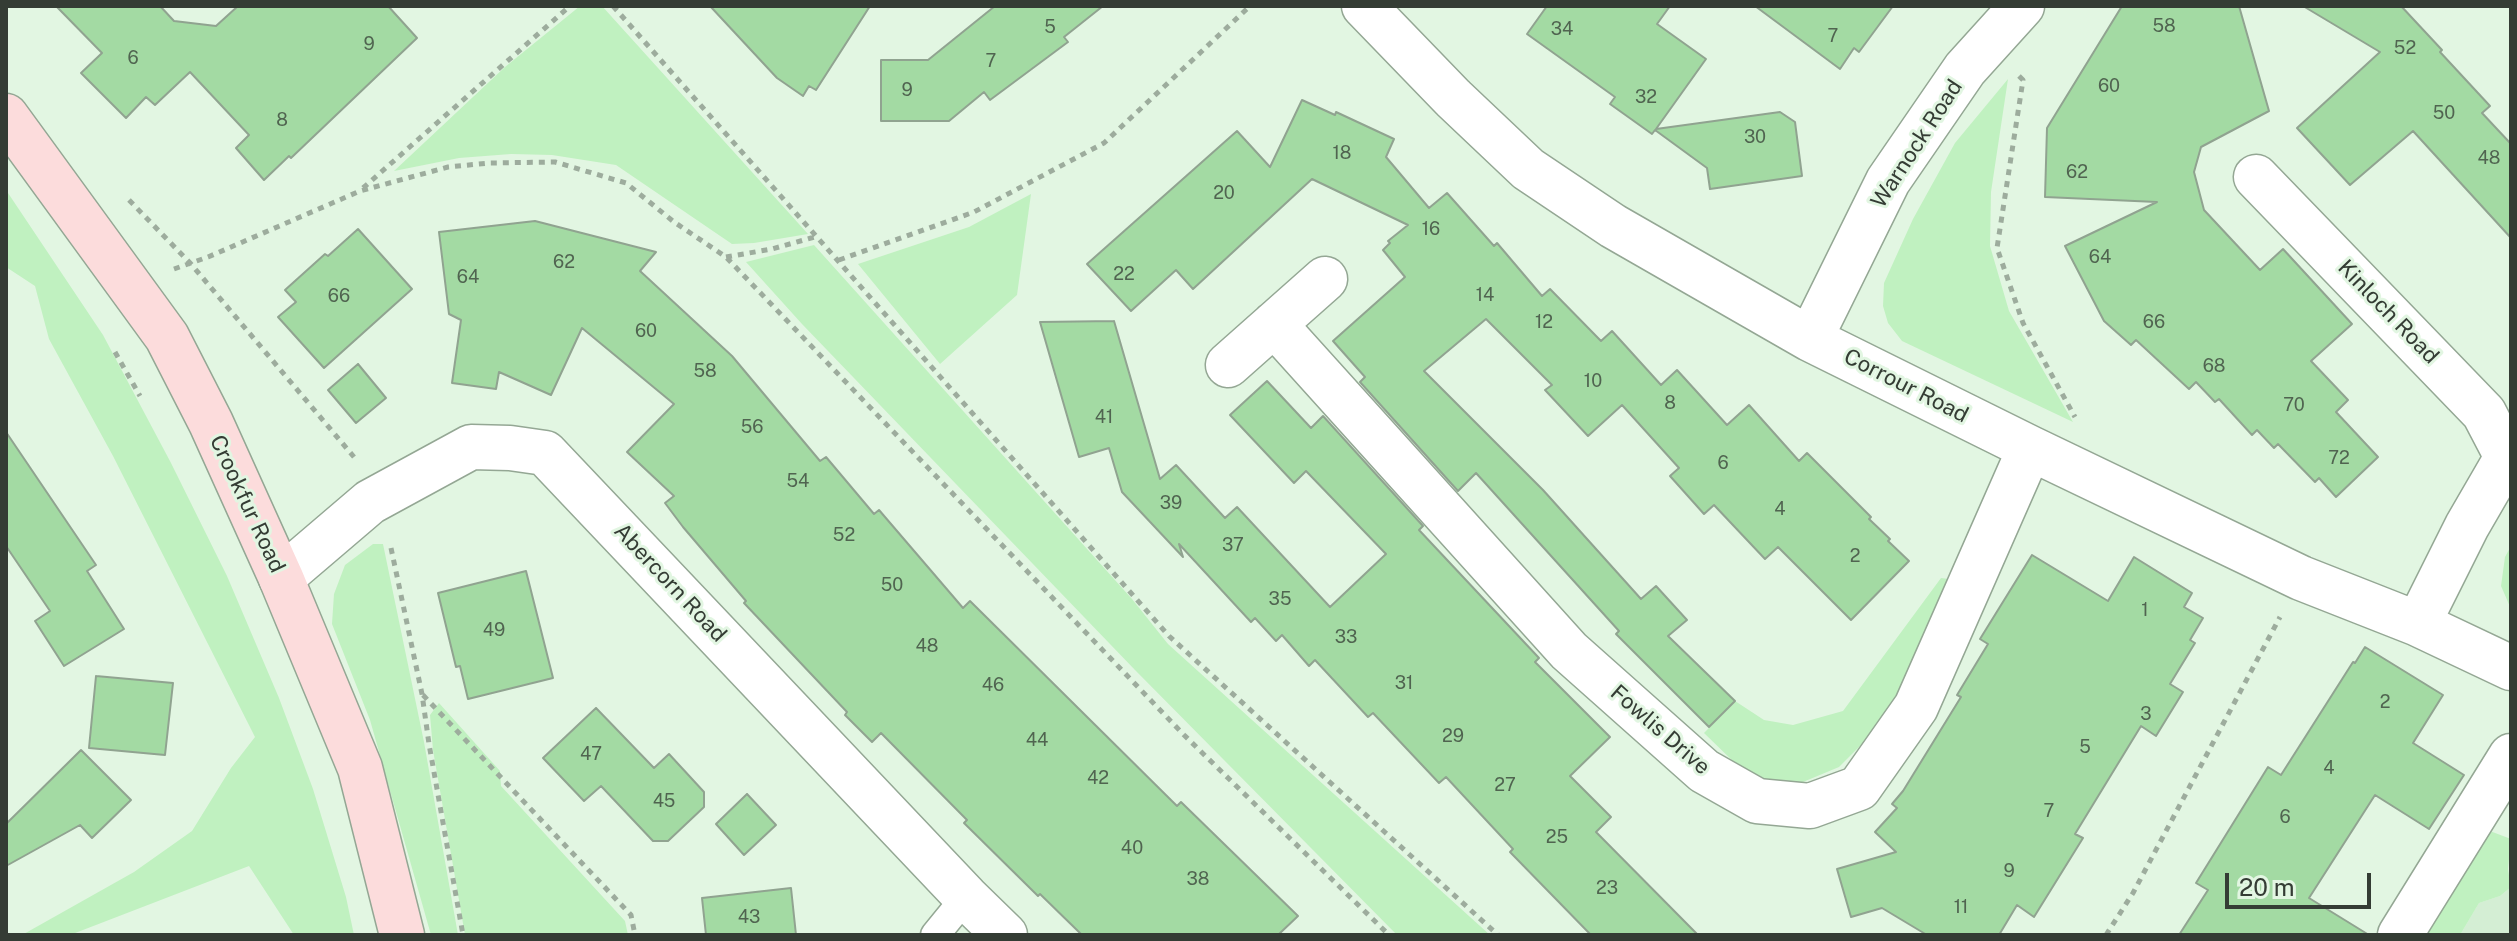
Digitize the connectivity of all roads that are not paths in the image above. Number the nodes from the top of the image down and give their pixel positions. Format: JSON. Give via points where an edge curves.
{"nodes":[{"id":1,"x":1364,"y":6,"type":"edge"},
{"id":2,"x":2022,"y":6,"type":"edge"},
{"id":3,"x":6,"y":116,"type":"edge"},
{"id":4,"x":2256,"y":177,"type":"dead end"},
{"id":5,"x":1325,"y":279,"type":"dead end"},
{"id":6,"x":1274,"y":324,"type":"junction"},
{"id":7,"x":1810,"y":339,"type":"junction"},
{"id":8,"x":1228,"y":365,"type":"dead end"},
{"id":9,"x":2030,"y":448,"type":"junction"},
{"id":10,"x":2509,"y":456,"type":"edge"},
{"id":11,"x":281,"y":578,"type":"junction"},
{"id":12,"x":2418,"y":624,"type":"junction"},
{"id":13,"x":2511,"y":668,"type":"edge"},
{"id":14,"x":2511,"y":756,"type":"edge"},
{"id":15,"x":966,"y":897,"type":"junction"},
{"id":16,"x":402,"y":935,"type":"edge"},
{"id":17,"x":935,"y":935,"type":"edge"},
{"id":18,"x":1005,"y":935,"type":"edge"},
{"id":19,"x":2400,"y":935,"type":"edge"}],
"edges":[{"from":1,"to":7,"type":"street","name":"Corrour Road","via":[[1528,169],[1613,226]]},
{"from":2,"to":7,"type":"street","name":"Warnock Road","via":[[1965,69],[1888,181]]},
{"from":3,"to":11,"type":"street","name":"Crookfur Road","via":[[167,337]]},
{"from":4,"to":10,"type":"street","name":"Kinloch Road","via":[[2484,413]]},
{"from":5,"to":6,"type":"street"},
{"from":6,"to":8,"type":"street"},
{"from":6,"to":9,"type":"street","name":"Fowlis Drive","via":[[1569,651],[1704,771],[1757,801],[1810,806],[1859,788],[1916,707]]},
{"from":7,"to":9,"type":"street","name":"Corrour Road"},
{"from":9,"to":12,"type":"street","name":"Corrour Road","via":[[2301,578]]},
{"from":10,"to":12,"type":"street","name":"Kinloch Road"},
{"from":11,"to":15,"type":"street","name":"Abercorn Road","via":[[370,502],[471,447],[545,453]]},
{"from":11,"to":16,"type":"street","name":"Crookfur Road","via":[[360,768]]},
{"from":12,"to":13,"type":"street","name":"Corrour Road"},
{"from":14,"to":19,"type":"street"},
{"from":15,"to":17,"type":"lane"},
{"from":15,"to":18,"type":"street","name":"Abercorn Road"}]}
